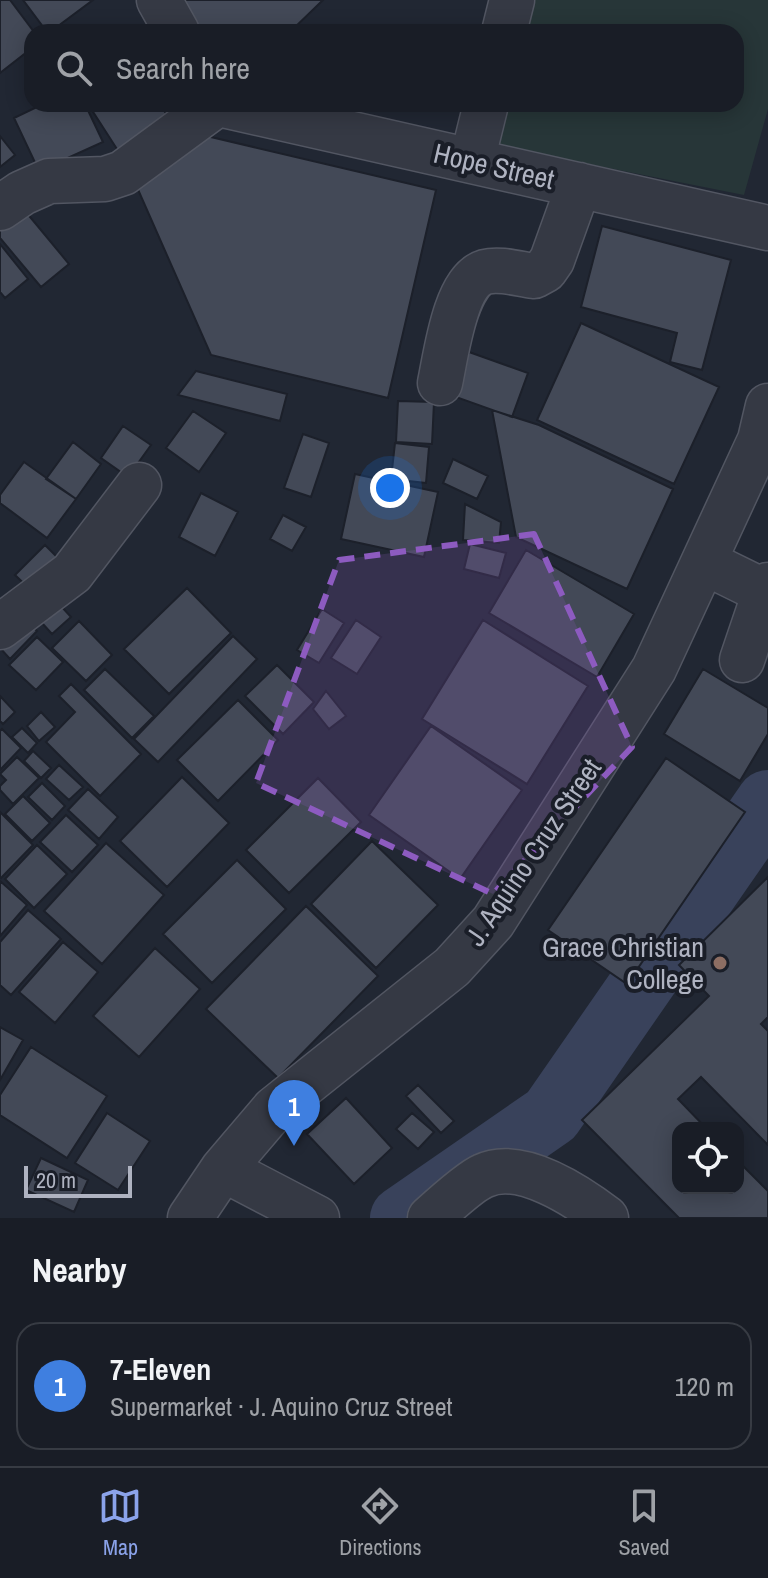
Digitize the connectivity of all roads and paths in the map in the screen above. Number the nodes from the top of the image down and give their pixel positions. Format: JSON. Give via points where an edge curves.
{"nodes":[{"id":1,"x":159,"y":0,"type":"edge"},
{"id":2,"x":512,"y":0,"type":"edge"},
{"id":3,"x":172,"y":24,"type":"edge"},
{"id":4,"x":506,"y":24,"type":"edge"},
{"id":5,"x":207,"y":112,"type":"edge"},
{"id":6,"x":254,"y":112,"type":"edge"},
{"id":7,"x":484,"y":112,"type":"edge"},
{"id":8,"x":472,"y":161,"type":"junction"},
{"id":9,"x":579,"y":185,"type":"junction"},
{"id":10,"x":0,"y":208,"type":"edge"},
{"id":11,"x":768,"y":228,"type":"edge"},
{"id":12,"x":440,"y":383,"type":"dead end"},
{"id":13,"x":768,"y":406,"type":"edge"},
{"id":14,"x":139,"y":485,"type":"dead end"},
{"id":15,"x":704,"y":562,"type":"junction"},
{"id":16,"x":767,"y":589,"type":"edge"},
{"id":17,"x":0,"y":627,"type":"edge"},
{"id":18,"x":742,"y":660,"type":"dead end"},
{"id":19,"x":223,"y":1169,"type":"junction"},
{"id":20,"x":190,"y":1218,"type":"edge"},
{"id":21,"x":317,"y":1218,"type":"edge"},
{"id":22,"x":430,"y":1218,"type":"edge"},
{"id":23,"x":606,"y":1218,"type":"edge"}],
"edges":[{"from":1,"to":3,"type":"street"},
{"from":2,"to":4,"type":"street"},
{"from":5,"to":10,"type":"street","via":[[123,173],[105,179],[49,181]]},
{"from":6,"to":8,"type":"street","name":"Hope Street"},
{"from":7,"to":8,"type":"street"},
{"from":8,"to":9,"type":"street","name":"Hope Street"},
{"from":9,"to":11,"type":"street","name":"Hope Street"},
{"from":9,"to":12,"type":"street","via":[[545,270],[534,276],[483,272],[469,282],[458,303]]},
{"from":13,"to":15,"type":"street","name":"J. Aquino Cruz Street","via":[[760,440]]},
{"from":14,"to":17,"type":"street","via":[[72,573]]},
{"from":15,"to":16,"type":"street"},
{"from":15,"to":19,"type":"street","name":"J. Aquino Cruz Street","via":[[654,669],[493,922],[452,967],[274,1109]]},
{"from":16,"to":18,"type":"street"},
{"from":19,"to":20,"type":"street","name":"J. Aquino Cruz Street"},
{"from":19,"to":21,"type":"street"},
{"from":22,"to":23,"type":"street","via":[[482,1176],[504,1170],[546,1180]]}]}
